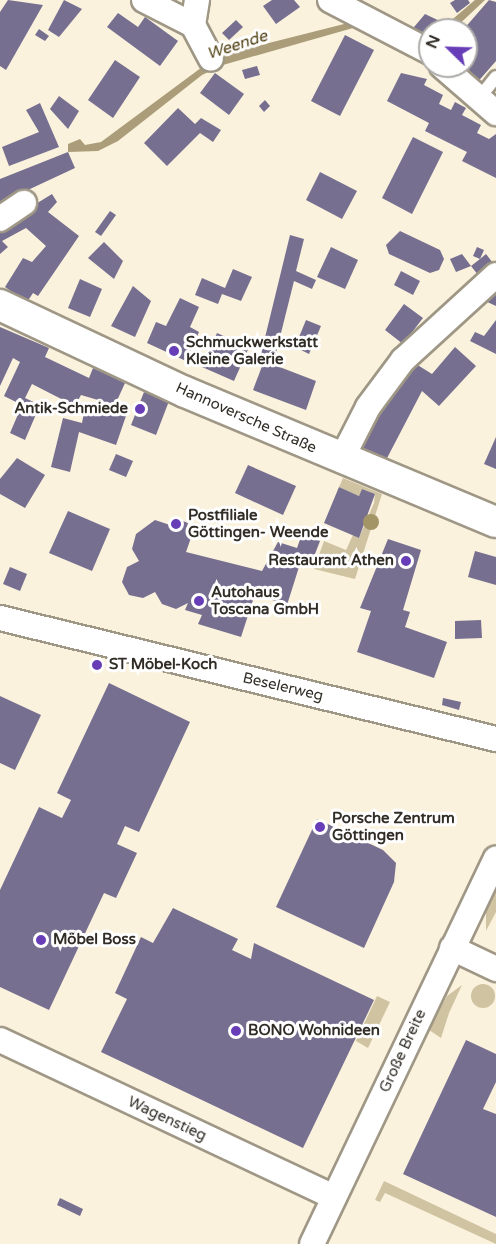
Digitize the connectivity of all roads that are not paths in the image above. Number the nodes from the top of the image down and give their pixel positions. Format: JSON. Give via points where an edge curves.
{"nodes":[{"id":1,"x":144,"y":0,"type":"edge"},
{"id":2,"x":197,"y":0,"type":"edge"},
{"id":3,"x":330,"y":0,"type":"edge"},
{"id":4,"x":193,"y":25,"type":"junction"},
{"id":5,"x":418,"y":45,"type":"edge"},
{"id":6,"x":211,"y":59,"type":"dead end"},
{"id":7,"x":496,"y":77,"type":"edge"},
{"id":8,"x":456,"y":78,"type":"edge"},
{"id":9,"x":487,"y":106,"type":"edge"},
{"id":10,"x":24,"y":203,"type":"dead end"},
{"id":11,"x":0,"y":219,"type":"edge"},
{"id":12,"x":496,"y":275,"type":"edge"},
{"id":13,"x":0,"y":305,"type":"edge"},
{"id":14,"x":341,"y":460,"type":"junction"},
{"id":15,"x":496,"y":522,"type":"edge"},
{"id":16,"x":0,"y":618,"type":"edge"},
{"id":17,"x":496,"y":739,"type":"edge"},
{"id":18,"x":496,"y":859,"type":"edge"},
{"id":19,"x":452,"y":948,"type":"junction"},
{"id":20,"x":496,"y":969,"type":"edge"},
{"id":21,"x":0,"y":1040,"type":"edge"},
{"id":22,"x":334,"y":1197,"type":"junction"},
{"id":23,"x":312,"y":1244,"type":"edge"}],
"edges":[{"from":1,"to":4,"type":"street"},
{"from":2,"to":4,"type":"street"},
{"from":3,"to":5,"type":"street"},
{"from":4,"to":6,"type":"street"},
{"from":7,"to":9,"type":"lane"},
{"from":8,"to":9,"type":"street"},
{"from":10,"to":11,"type":"street"},
{"from":12,"to":14,"type":"street","via":[[403,360],[368,407]]},
{"from":13,"to":14,"type":"street","name":"Hannoversche Straße"},
{"from":14,"to":15,"type":"street","name":"Hannoversche Straße"},
{"from":16,"to":17,"type":"street","name":"Beselerweg"},
{"from":18,"to":19,"type":"street","name":"Große Breite"},
{"from":19,"to":20,"type":"street"},
{"from":19,"to":22,"type":"street","name":"Große Breite"},
{"from":21,"to":22,"type":"street","name":"Wagenstieg"},
{"from":22,"to":23,"type":"street","name":"Große Breite"}]}
